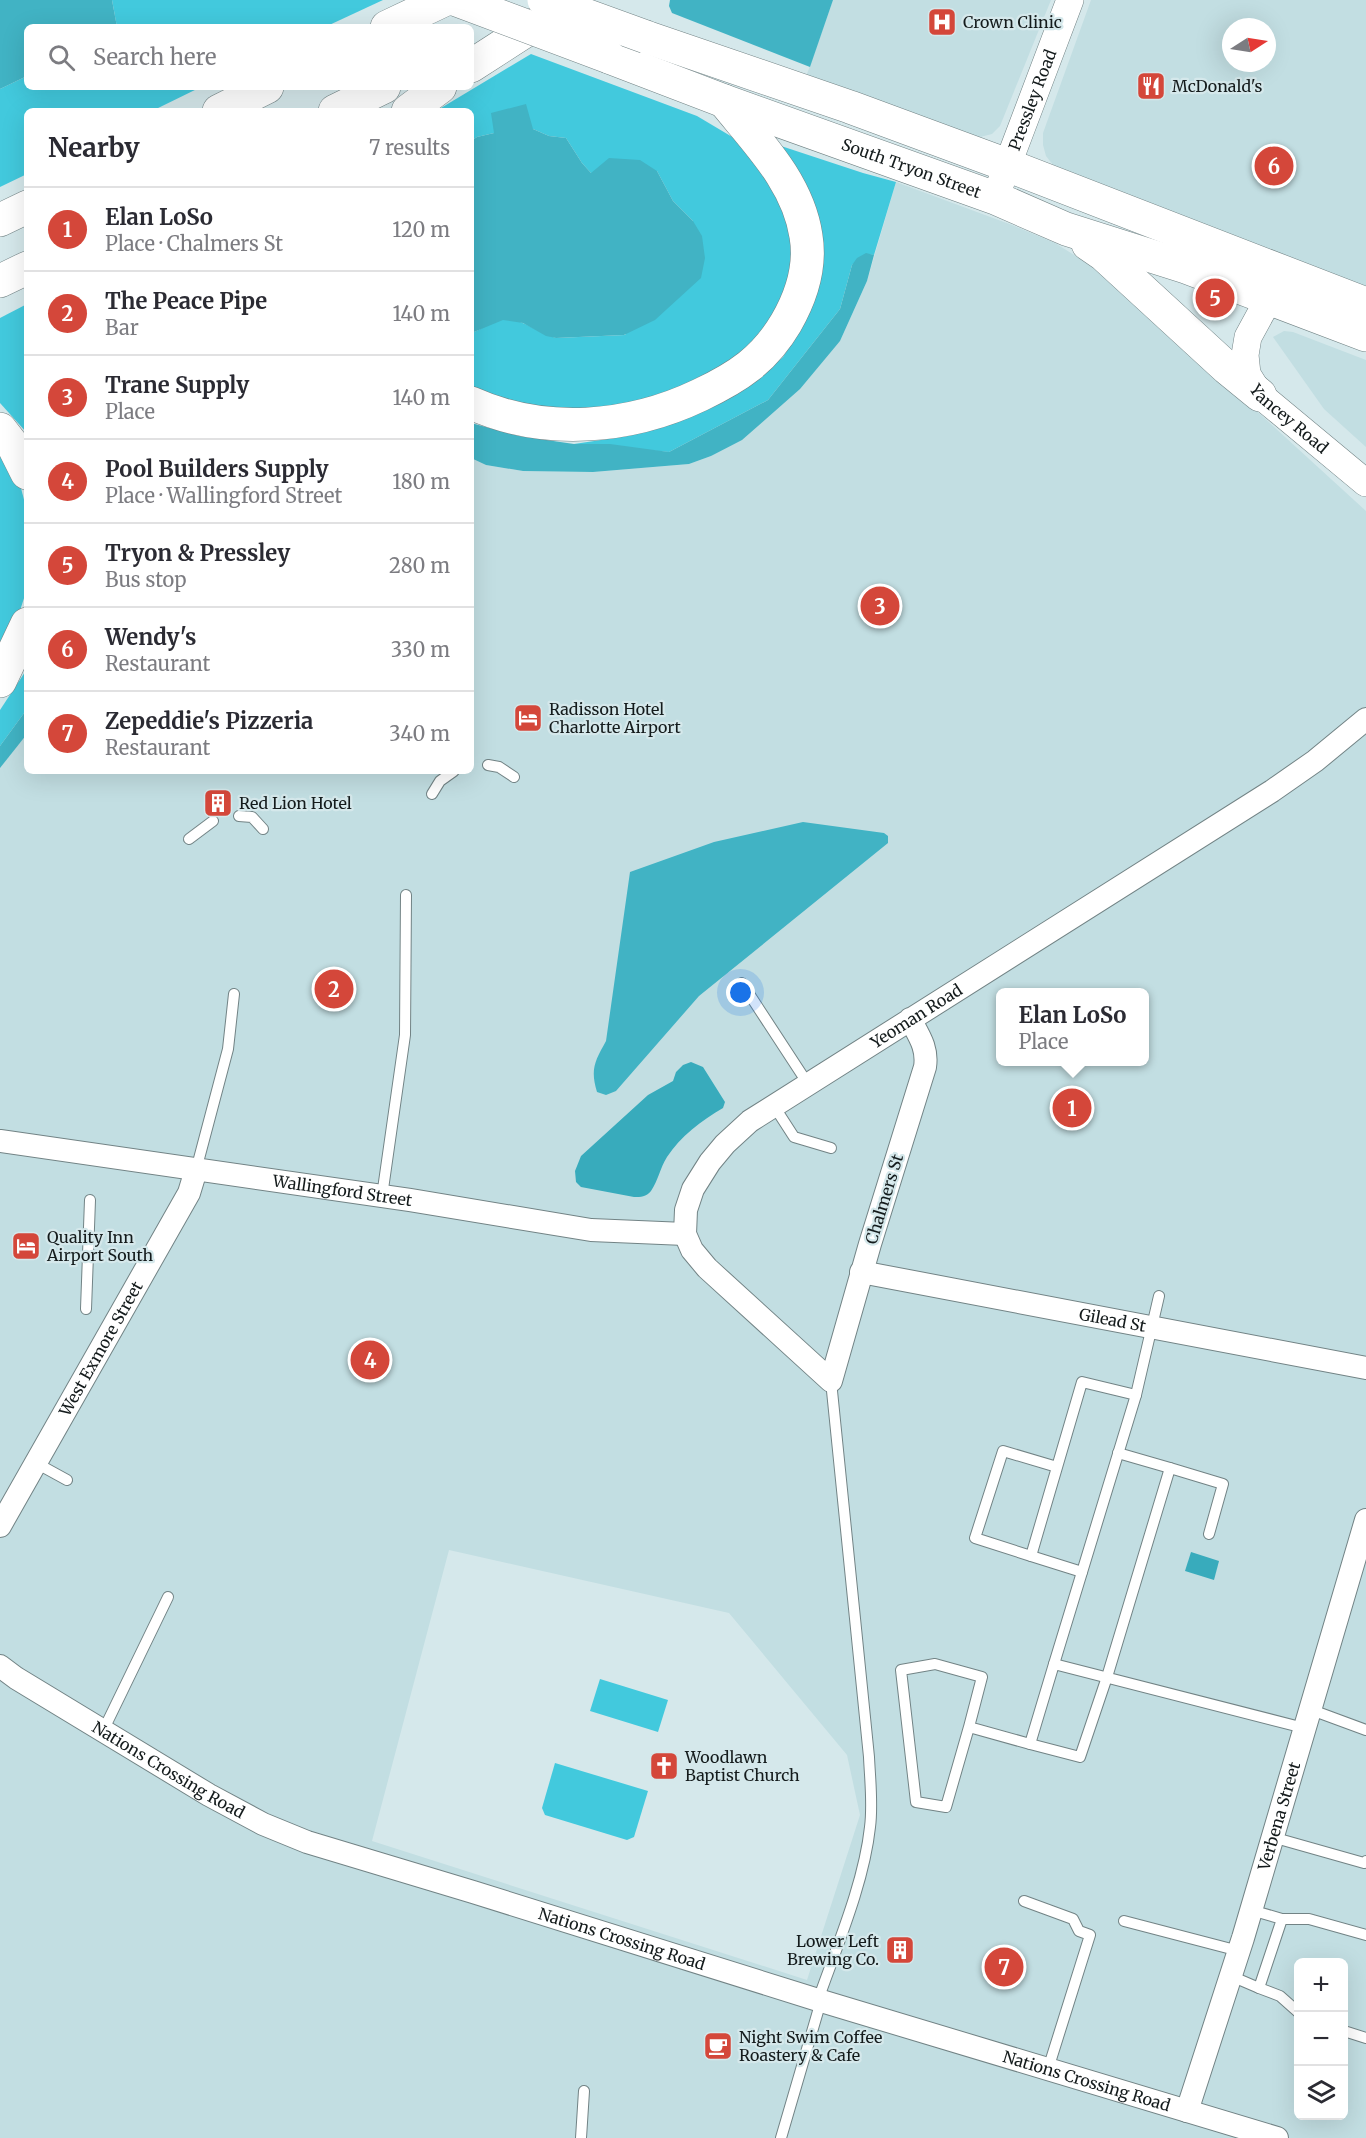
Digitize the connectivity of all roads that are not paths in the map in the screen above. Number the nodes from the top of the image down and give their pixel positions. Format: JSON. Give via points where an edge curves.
{"nodes":[{"id":1,"x":433,"y":0,"type":"edge"},
{"id":2,"x":444,"y":0,"type":"edge"},
{"id":3,"x":457,"y":0,"type":"edge"},
{"id":4,"x":544,"y":0,"type":"edge"},
{"id":5,"x":562,"y":0,"type":"edge"},
{"id":6,"x":573,"y":0,"type":"edge"},
{"id":7,"x":1070,"y":0,"type":"edge"},
{"id":8,"x":394,"y":24,"type":"edge"},
{"id":9,"x":474,"y":43,"type":"edge"},
{"id":10,"x":474,"y":64,"type":"edge"},
{"id":11,"x":261,"y":90,"type":"edge"},
{"id":12,"x":378,"y":90,"type":"edge"},
{"id":13,"x":436,"y":90,"type":"edge"},
{"id":14,"x":724,"y":101,"type":"junction"},
{"id":15,"x":225,"y":108,"type":"edge"},
{"id":16,"x":341,"y":108,"type":"edge"},
{"id":17,"x":412,"y":108,"type":"edge"},
{"id":18,"x":1007,"y":165,"type":"junction"},
{"id":19,"x":995,"y":198,"type":"junction"},
{"id":20,"x":24,"y":208,"type":"edge"},
{"id":21,"x":0,"y":220,"type":"edge"},
{"id":22,"x":1066,"y":229,"type":"junction"},
{"id":23,"x":24,"y":269,"type":"edge"},
{"id":24,"x":0,"y":281,"type":"edge"},
{"id":25,"x":1276,"y":285,"type":"junction"},
{"id":26,"x":1366,"y":304,"type":"edge"},
{"id":27,"x":1366,"y":335,"type":"edge"},
{"id":28,"x":1260,"y":395,"type":"junction"},
{"id":29,"x":474,"y":404,"type":"edge"},
{"id":30,"x":0,"y":429,"type":"edge"},
{"id":31,"x":24,"y":466,"type":"edge"},
{"id":32,"x":1366,"y":483,"type":"edge"},
{"id":33,"x":24,"y":630,"type":"edge"},
{"id":34,"x":0,"y":681,"type":"edge"},
{"id":35,"x":1366,"y":718,"type":"edge"},
{"id":36,"x":488,"y":765,"type":"dead end"},
{"id":37,"x":450,"y":774,"type":"edge"},
{"id":38,"x":514,"y":777,"type":"dead end"},
{"id":39,"x":432,"y":794,"type":"dead end"},
{"id":40,"x":239,"y":816,"type":"dead end"},
{"id":41,"x":213,"y":821,"type":"dead end"},
{"id":42,"x":263,"y":829,"type":"dead end"},
{"id":43,"x":189,"y":839,"type":"dead end"},
{"id":44,"x":406,"y":895,"type":"dead end"},
{"id":45,"x":742,"y":983,"type":"dead end"},
{"id":46,"x":234,"y":994,"type":"dead end"},
{"id":47,"x":910,"y":1019,"type":"junction"},
{"id":48,"x":808,"y":1084,"type":"junction"},
{"id":49,"x":774,"y":1106,"type":"junction"},
{"id":50,"x":0,"y":1141,"type":"edge"},
{"id":51,"x":831,"y":1148,"type":"dead end"},
{"id":52,"x":196,"y":1170,"type":"junction"},
{"id":53,"x":382,"y":1196,"type":"junction"},
{"id":54,"x":90,"y":1200,"type":"dead end"},
{"id":55,"x":685,"y":1234,"type":"junction"},
{"id":56,"x":861,"y":1272,"type":"junction"},
{"id":57,"x":1159,"y":1296,"type":"dead end"},
{"id":58,"x":86,"y":1309,"type":"dead end"},
{"id":59,"x":1152,"y":1328,"type":"junction"},
{"id":60,"x":1366,"y":1368,"type":"edge"},
{"id":61,"x":831,"y":1381,"type":"junction"},
{"id":62,"x":1136,"y":1395,"type":"junction"},
{"id":63,"x":1118,"y":1454,"type":"junction"},
{"id":64,"x":36,"y":1463,"type":"junction"},
{"id":65,"x":1057,"y":1467,"type":"junction"},
{"id":66,"x":1170,"y":1468,"type":"junction"},
{"id":67,"x":67,"y":1480,"type":"dead end"},
{"id":68,"x":0,"y":1526,"type":"edge"},
{"id":69,"x":1365,"y":1526,"type":"edge"},
{"id":70,"x":1209,"y":1534,"type":"dead end"},
{"id":71,"x":1031,"y":1556,"type":"junction"},
{"id":72,"x":1082,"y":1572,"type":"junction"},
{"id":73,"x":168,"y":1597,"type":"dead end"},
{"id":74,"x":1054,"y":1664,"type":"junction"},
{"id":75,"x":0,"y":1666,"type":"edge"},
{"id":76,"x":1107,"y":1677,"type":"junction"},
{"id":77,"x":1306,"y":1718,"type":"junction"},
{"id":78,"x":969,"y":1727,"type":"junction"},
{"id":79,"x":1366,"y":1730,"type":"edge"},
{"id":80,"x":103,"y":1731,"type":"junction"},
{"id":81,"x":1030,"y":1744,"type":"junction"},
{"id":82,"x":1272,"y":1837,"type":"junction"},
{"id":83,"x":1365,"y":1865,"type":"edge"},
{"id":84,"x":1024,"y":1902,"type":"dead end"},
{"id":85,"x":1251,"y":1911,"type":"junction"},
{"id":86,"x":1282,"y":1919,"type":"junction"},
{"id":87,"x":1124,"y":1921,"type":"dead end"},
{"id":88,"x":1366,"y":1935,"type":"edge"},
{"id":89,"x":1239,"y":1951,"type":"junction"},
{"id":90,"x":1231,"y":1976,"type":"junction"},
{"id":91,"x":1259,"y":1988,"type":"junction"},
{"id":92,"x":819,"y":2000,"type":"junction"},
{"id":93,"x":1294,"y":2008,"type":"edge"},
{"id":94,"x":1348,"y":2032,"type":"edge"},
{"id":95,"x":1366,"y":2038,"type":"edge"},
{"id":96,"x":1048,"y":2069,"type":"junction"},
{"id":97,"x":584,"y":2091,"type":"dead end"},
{"id":98,"x":1187,"y":2111,"type":"junction"},
{"id":99,"x":581,"y":2138,"type":"edge"},
{"id":100,"x":781,"y":2138,"type":"edge"},
{"id":101,"x":1277,"y":2138,"type":"edge"}],
"edges":[{"from":1,"to":8,"type":"main road"},
{"from":2,"to":8,"type":"main road"},
{"from":3,"to":14,"type":"main road","name":"South Tryon Street","bridge":true},
{"from":4,"to":18,"type":"main road","name":"South Tryon Street","bridge":true},
{"from":5,"to":9,"type":"main road"},
{"from":6,"to":10,"type":"main road"},
{"from":7,"to":18,"type":"street","name":"Pressley Road"},
{"from":11,"to":15,"type":"main road"},
{"from":12,"to":16,"type":"main road"},
{"from":13,"to":17,"type":"main road"},
{"from":14,"to":19,"type":"main road","name":"South Tryon Street"},
{"from":14,"to":29,"type":"main road","via":[[787,182],[806,237],[807,264],[801,291],[777,339],[732,380],[677,406],[639,418],[564,425],[524,420]]},
{"from":18,"to":19,"type":"street","name":"Pressley Road"},
{"from":18,"to":25,"type":"main road","name":"South Tryon Street"},
{"from":19,"to":22,"type":"main road","name":"South Tryon Street"},
{"from":20,"to":21,"type":"main road"},
{"from":22,"to":25,"type":"main road","name":"South Tryon Street","via":[[1186,267]]},
{"from":22,"to":28,"type":"main road","via":[[1104,255]]},
{"from":23,"to":24,"type":"main road"},
{"from":25,"to":26,"type":"main road","name":"South Tryon Street"},
{"from":25,"to":27,"type":"main road","name":"South Tryon Street"},
{"from":25,"to":28,"type":"street","name":"Yancey Road","via":[[1248,337],[1245,355],[1247,374]]},
{"from":28,"to":32,"type":"street","name":"Yancey Road"},
{"from":30,"to":31,"type":"main road"},
{"from":33,"to":34,"type":"main road"},
{"from":35,"to":47,"type":"street","name":"Yeoman Road","via":[[1272,791]]},
{"from":36,"to":38,"type":"lane"},
{"from":37,"to":39,"type":"lane"},
{"from":40,"to":42,"type":"lane","via":[[252,817]]},
{"from":41,"to":43,"type":"lane"},
{"from":44,"to":53,"type":"lane","via":[[405,1035]]},
{"from":45,"to":48,"type":"lane"},
{"from":46,"to":52,"type":"lane","via":[[228,1049]]},
{"from":47,"to":48,"type":"street","name":"Yeoman Road"},
{"from":47,"to":56,"type":"street","name":"Chalmers St","via":[[924,1044],[925,1068]]},
{"from":48,"to":49,"type":"street","name":"Yeoman Road"},
{"from":49,"to":51,"type":"lane","via":[[794,1137]]},
{"from":49,"to":55,"type":"street","name":"Yeoman Road","via":[[750,1121],[710,1162],[686,1210]]},
{"from":50,"to":52,"type":"street","name":"Wallingford Street"},
{"from":52,"to":53,"type":"street","name":"Wallingford Street"},
{"from":52,"to":64,"type":"street","name":"West Exmore Street","via":[[189,1193]]},
{"from":53,"to":55,"type":"street","name":"Wallingford Street","via":[[591,1230]]},
{"from":54,"to":58,"type":"lane"},
{"from":55,"to":61,"type":"street","via":[[707,1268]]},
{"from":56,"to":59,"type":"street","name":"Gilead St"},
{"from":56,"to":61,"type":"street","name":"Chalmers St"},
{"from":57,"to":59,"type":"lane"},
{"from":59,"to":60,"type":"street","name":"Gilead St"},
{"from":59,"to":62,"type":"lane"},
{"from":61,"to":92,"type":"lane","via":[[869,1757],[871,1826],[859,1880]]},
{"from":62,"to":63,"type":"lane"},
{"from":62,"to":65,"type":"lane","via":[[1082,1382]]},
{"from":63,"to":66,"type":"lane"},
{"from":63,"to":72,"type":"lane"},
{"from":64,"to":67,"type":"lane"},
{"from":64,"to":68,"type":"street","name":"West Exmore Street"},
{"from":65,"to":71,"type":"lane"},
{"from":65,"to":71,"type":"lane","via":[[1003,1451],[975,1538]]},
{"from":66,"to":70,"type":"lane","via":[[1223,1484]]},
{"from":66,"to":76,"type":"lane"},
{"from":69,"to":77,"type":"street","name":"Verbena Street"},
{"from":71,"to":72,"type":"lane"},
{"from":72,"to":74,"type":"lane"},
{"from":73,"to":80,"type":"lane"},
{"from":74,"to":76,"type":"lane"},
{"from":74,"to":81,"type":"lane"},
{"from":75,"to":80,"type":"street","name":"Nations Crossing Road"},
{"from":76,"to":77,"type":"lane"},
{"from":76,"to":81,"type":"lane","via":[[1080,1757]]},
{"from":77,"to":79,"type":"lane"},
{"from":77,"to":82,"type":"street","name":"Verbena Street"},
{"from":78,"to":78,"type":"lane","via":[[946,1808],[916,1802],[901,1670],[935,1664],[982,1677]]},
{"from":78,"to":81,"type":"lane"},
{"from":80,"to":92,"type":"street","name":"Nations Crossing Road","via":[[209,1795],[307,1842]]},
{"from":82,"to":83,"type":"lane"},
{"from":82,"to":85,"type":"street","name":"Verbena Street"},
{"from":84,"to":96,"type":"lane","via":[[1073,1919],[1079,1931],[1090,1935]]},
{"from":85,"to":86,"type":"lane"},
{"from":85,"to":89,"type":"street","name":"Verbena Street"},
{"from":86,"to":88,"type":"lane","via":[[1309,1919]]},
{"from":86,"to":91,"type":"lane"},
{"from":87,"to":89,"type":"lane"},
{"from":89,"to":90,"type":"street","name":"Verbena Street"},
{"from":90,"to":91,"type":"lane"},
{"from":90,"to":98,"type":"street","name":"Verbena Street"},
{"from":91,"to":93,"type":"lane","via":[[1280,1996]]},
{"from":92,"to":96,"type":"street","name":"Nations Crossing Road"},
{"from":92,"to":100,"type":"lane"},
{"from":94,"to":95,"type":"lane"},
{"from":96,"to":98,"type":"street","name":"Nations Crossing Road"},
{"from":97,"to":99,"type":"lane"},
{"from":98,"to":101,"type":"street","name":"Nations Crossing Road"}]}
